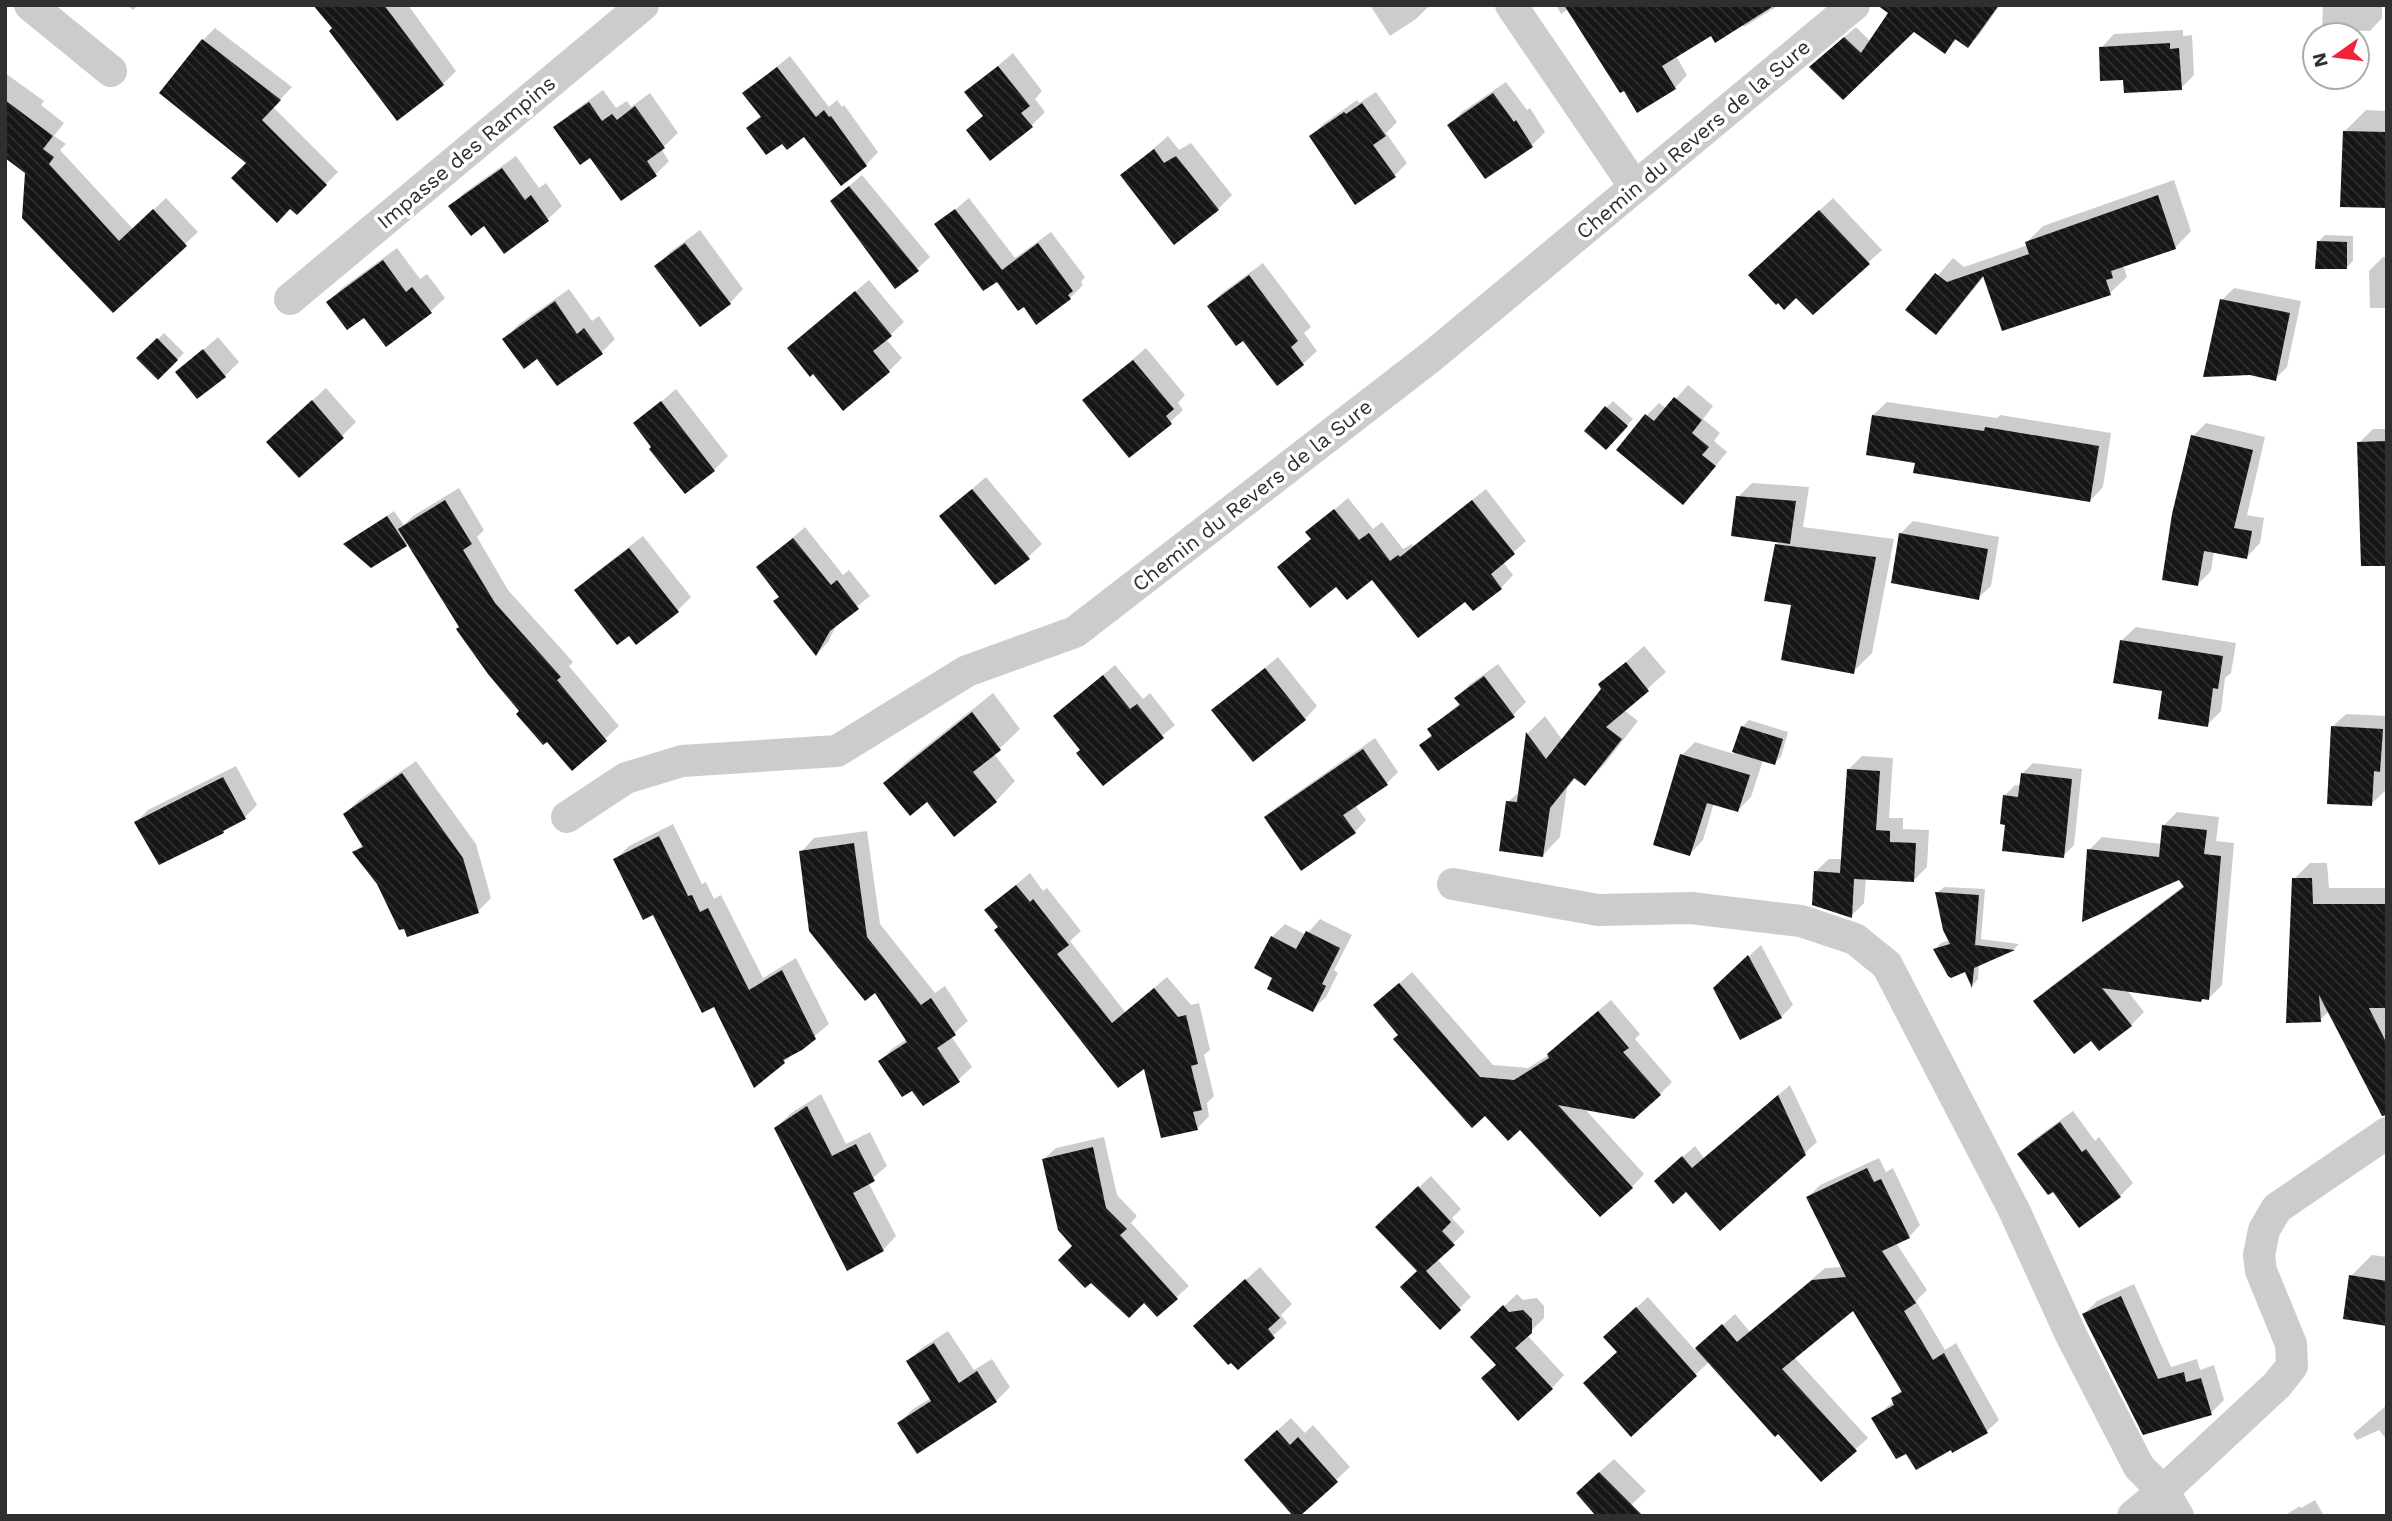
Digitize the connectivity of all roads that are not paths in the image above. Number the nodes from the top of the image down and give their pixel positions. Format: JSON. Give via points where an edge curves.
{"nodes":[{"id":1,"x":643,"y":5,"type":"edge"},
{"id":2,"x":1511,"y":5,"type":"edge"},
{"id":3,"x":1854,"y":5,"type":"edge"},
{"id":4,"x":34,"y":6,"type":"edge"},
{"id":5,"x":111,"y":71,"type":"dead end"},
{"id":6,"x":1636,"y":187,"type":"junction"},
{"id":7,"x":290,"y":299,"type":"dead end"},
{"id":8,"x":567,"y":817,"type":"dead end"},
{"id":9,"x":1453,"y":884,"type":"dead end"},
{"id":10,"x":2387,"y":1133,"type":"edge"},
{"id":11,"x":2170,"y":1503,"type":"edge"},
{"id":12,"x":2133,"y":1516,"type":"edge"}],
"edges":[{"from":1,"to":7,"type":"street","name":"Impasse des Rampins"},
{"from":2,"to":6,"type":"street"},
{"from":3,"to":6,"type":"street","name":"Chemin du Revers de la Sure"},
{"from":4,"to":5,"type":"street"},
{"from":6,"to":8,"type":"street","name":"Chemin du Revers de la Sure","via":[[1432,356],[1075,632],[967,671],[837,751],[682,761],[626,778]]},
{"from":9,"to":11,"type":"street","via":[[1598,910],[1691,908],[1801,921],[1855,939],[1887,965],[2014,1210],[2139,1467]]},
{"from":10,"to":11,"type":"street","via":[[2277,1209],[2264,1230],[2261,1271],[2291,1344],[2292,1366]]},
{"from":11,"to":12,"type":"street"}]}
